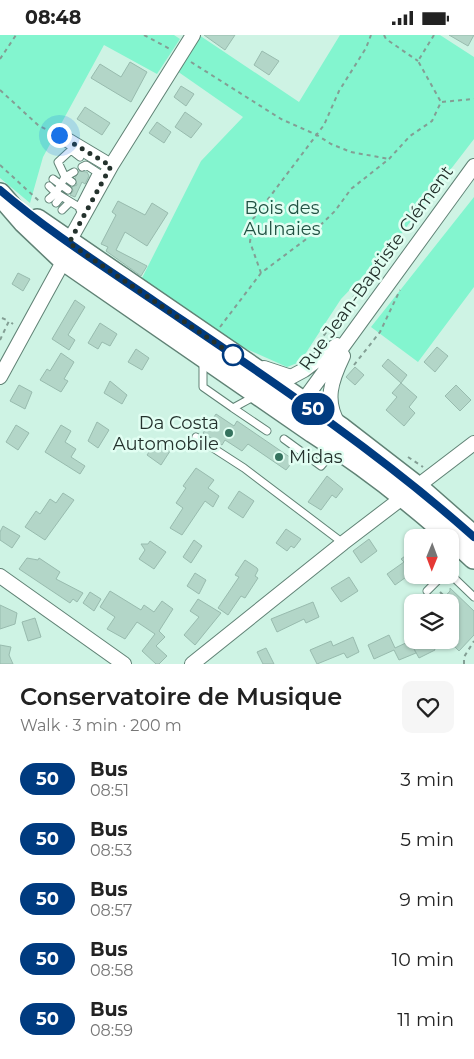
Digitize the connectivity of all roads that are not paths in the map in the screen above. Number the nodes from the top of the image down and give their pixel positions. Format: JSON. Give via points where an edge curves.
{"nodes":[{"id":1,"x":193,"y":35,"type":"edge"},
{"id":2,"x":59,"y":135,"type":"road end"},
{"id":3,"x":69,"y":165,"type":"dead end"},
{"id":4,"x":474,"y":166,"type":"edge"},
{"id":5,"x":74,"y":172,"type":"dead end"},
{"id":6,"x":104,"y":172,"type":"junction"},
{"id":7,"x":64,"y":174,"type":"junction"},
{"id":8,"x":72,"y":182,"type":"dead end"},
{"id":9,"x":61,"y":185,"type":"junction"},
{"id":10,"x":0,"y":190,"type":"edge"},
{"id":11,"x":68,"y":190,"type":"dead end"},
{"id":12,"x":87,"y":191,"type":"junction"},
{"id":13,"x":0,"y":193,"type":"edge"},
{"id":14,"x":59,"y":195,"type":"junction"},
{"id":15,"x":83,"y":199,"type":"junction"},
{"id":16,"x":50,"y":202,"type":"road end"},
{"id":17,"x":70,"y":202,"type":"junction"},
{"id":18,"x":62,"y":210,"type":"dead end"},
{"id":19,"x":81,"y":212,"type":"junction"},
{"id":20,"x":67,"y":251,"type":"junction"},
{"id":21,"x":356,"y":329,"type":"junction"},
{"id":22,"x":232,"y":355,"type":"junction"},
{"id":23,"x":208,"y":358,"type":"junction"},
{"id":24,"x":0,"y":377,"type":"edge"},
{"id":25,"x":259,"y":394,"type":"junction"},
{"id":26,"x":234,"y":408,"type":"junction"},
{"id":27,"x":296,"y":409,"type":"junction"},
{"id":28,"x":267,"y":431,"type":"dead end"},
{"id":29,"x":196,"y":437,"type":"dead end"},
{"id":30,"x":340,"y":437,"type":"junction"},
{"id":31,"x":284,"y":439,"type":"dead end"},
{"id":32,"x":474,"y":443,"type":"edge"},
{"id":33,"x":417,"y":486,"type":"junction"},
{"id":34,"x":474,"y":537,"type":"edge"},
{"id":35,"x":343,"y":543,"type":"junction"},
{"id":36,"x":474,"y":558,"type":"edge"},
{"id":37,"x":0,"y":576,"type":"edge"},
{"id":38,"x":459,"y":583,"type":"edge"},
{"id":39,"x":434,"y":584,"type":"edge"},
{"id":40,"x":427,"y":591,"type":"dead end"},
{"id":41,"x":474,"y":597,"type":"edge"},
{"id":42,"x":124,"y":664,"type":"edge"},
{"id":43,"x":192,"y":664,"type":"edge"}],
"edges":[{"from":1,"to":6,"type":"street"},
{"from":2,"to":6,"type":"street"},
{"from":3,"to":7,"type":"lane"},
{"from":4,"to":21,"type":"street","name":"Rue Jean-Baptiste Clément"},
{"from":5,"to":7,"type":"lane"},
{"from":6,"to":7,"type":"lane","via":[[84,166],[71,150],[58,161]]},
{"from":6,"to":12,"type":"lane"},
{"from":6,"to":19,"type":"street"},
{"from":7,"to":8,"type":"lane"},
{"from":7,"to":9,"type":"lane"},
{"from":9,"to":11,"type":"lane"},
{"from":9,"to":14,"type":"lane"},
{"from":9,"to":14,"type":"lane","via":[[51,183]]},
{"from":10,"to":20,"type":"main road"},
{"from":12,"to":15,"type":"lane"},
{"from":12,"to":15,"type":"lane","via":[[78,191]]},
{"from":13,"to":20,"type":"main road","via":[[24,222]]},
{"from":14,"to":16,"type":"lane"},
{"from":14,"to":17,"type":"lane"},
{"from":15,"to":19,"type":"lane"},
{"from":17,"to":18,"type":"lane"},
{"from":17,"to":19,"type":"lane"},
{"from":19,"to":20,"type":"street"},
{"from":20,"to":22,"type":"main road"},
{"from":20,"to":23,"type":"main road"},
{"from":20,"to":24,"type":"street"},
{"from":21,"to":22,"type":"street","via":[[292,377]]},
{"from":21,"to":27,"type":"street","name":"Rue Jean-Baptiste Clément"},
{"from":21,"to":30,"type":"street","via":[[329,392]]},
{"from":22,"to":27,"type":"main road"},
{"from":23,"to":25,"type":"main road"},
{"from":23,"to":26,"type":"lane","via":[[203,367],[203,387]]},
{"from":25,"to":26,"type":"lane"},
{"from":25,"to":27,"type":"main road"},
{"from":26,"to":28,"type":"lane"},
{"from":27,"to":30,"type":"main road"},
{"from":29,"to":35,"type":"lane","via":[[244,468]]},
{"from":30,"to":31,"type":"lane","via":[[321,466]]},
{"from":30,"to":33,"type":"main road"},
{"from":32,"to":33,"type":"street"},
{"from":33,"to":34,"type":"main road"},
{"from":33,"to":35,"type":"street"},
{"from":33,"to":36,"type":"main road"},
{"from":35,"to":43,"type":"street"},
{"from":37,"to":42,"type":"street"},
{"from":38,"to":41,"type":"lane"},
{"from":39,"to":40,"type":"lane"}]}
